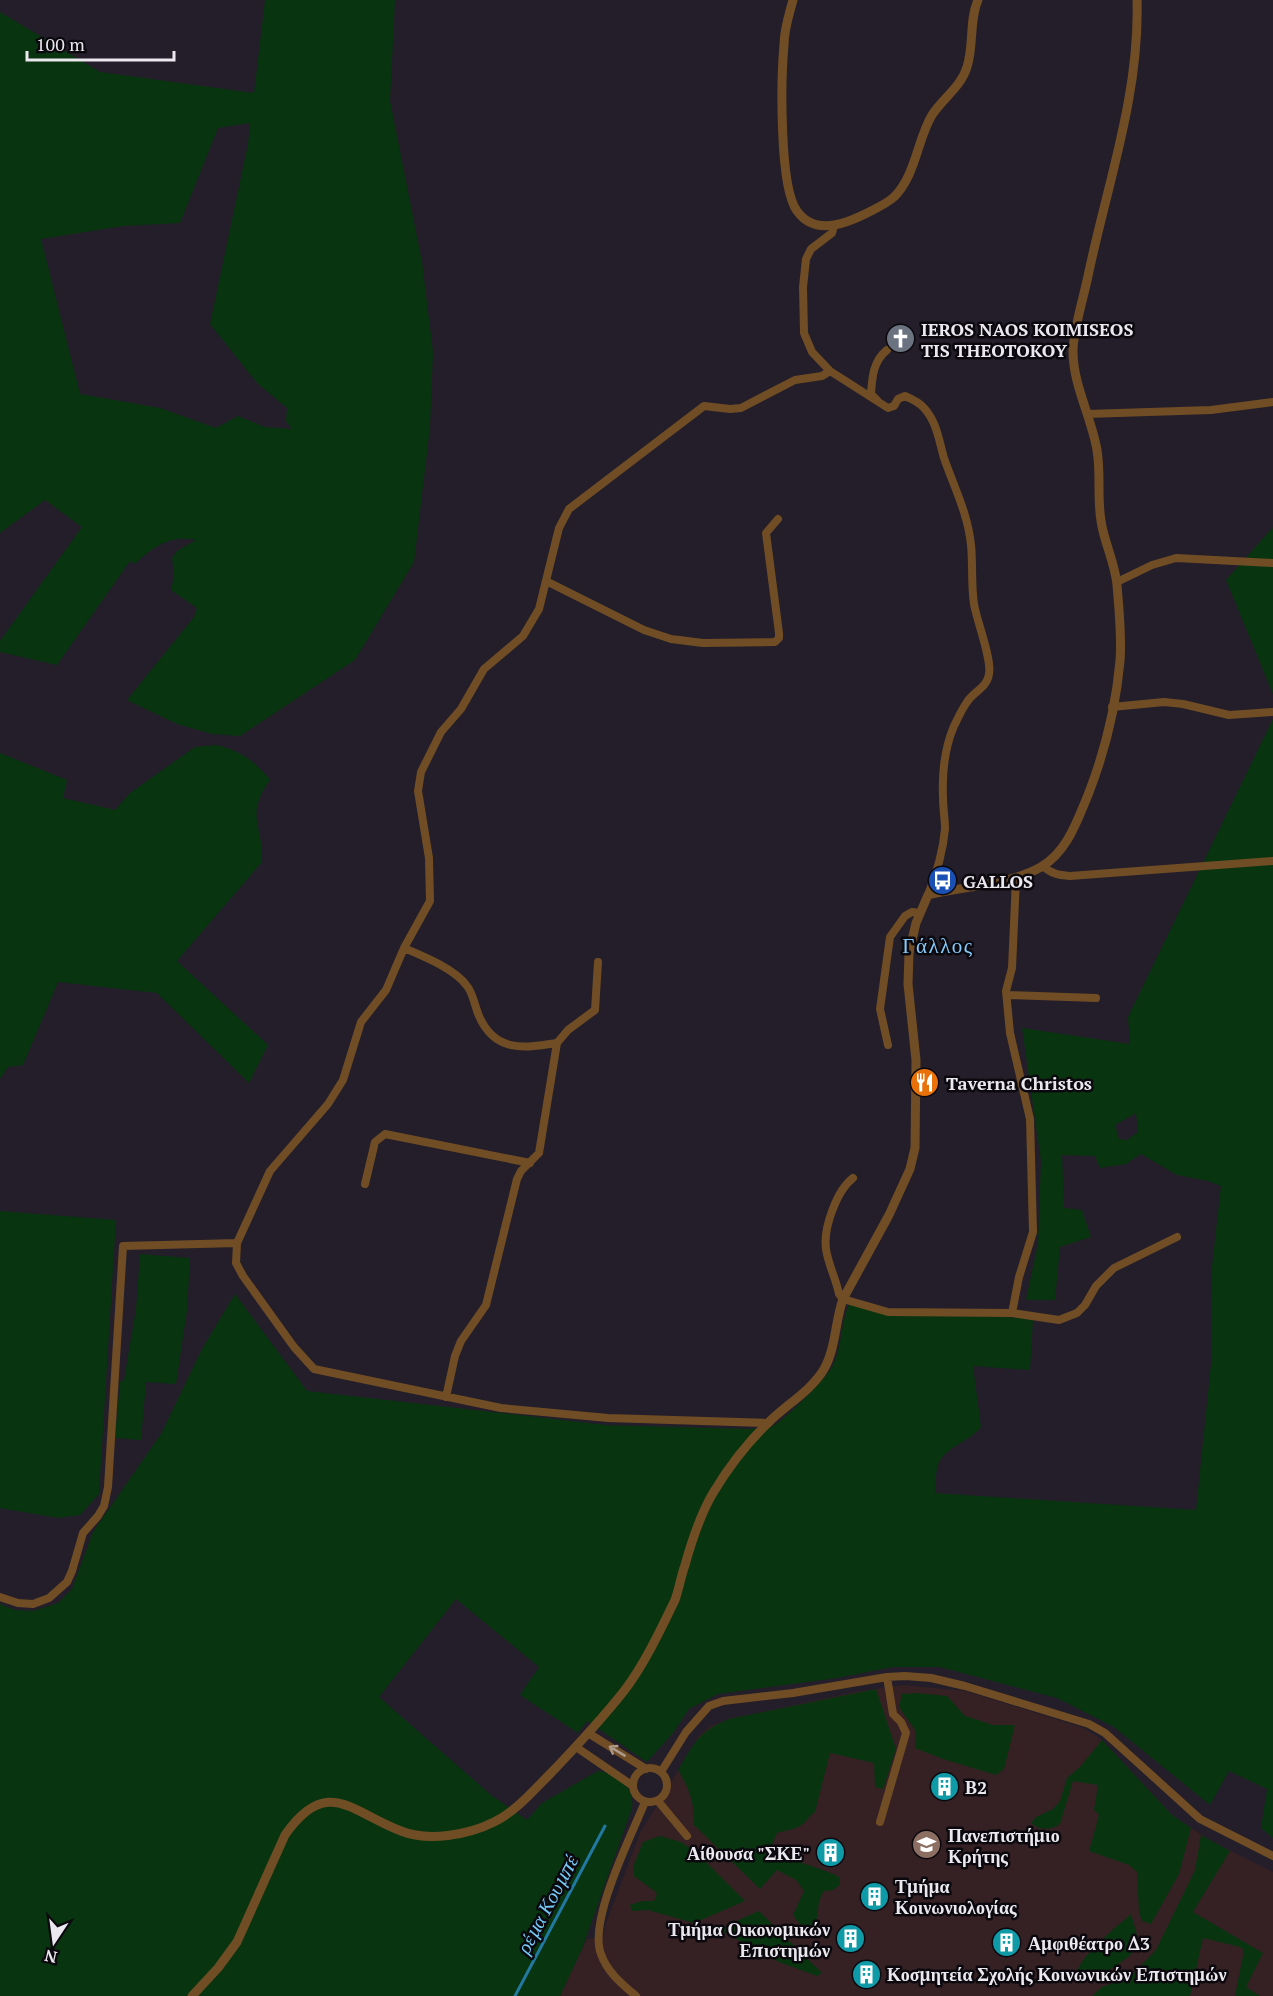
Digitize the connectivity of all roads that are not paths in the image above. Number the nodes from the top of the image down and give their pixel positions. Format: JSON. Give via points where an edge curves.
{"nodes":[{"id":1,"x":793,"y":0,"type":"edge"},
{"id":2,"x":978,"y":0,"type":"edge"},
{"id":3,"x":1137,"y":0,"type":"edge"},
{"id":4,"x":834,"y":226,"type":"junction"},
{"id":5,"x":887,"y":350,"type":"dead end"},
{"id":6,"x":830,"y":371,"type":"junction"},
{"id":7,"x":1273,"y":402,"type":"edge"},
{"id":8,"x":882,"y":406,"type":"junction"},
{"id":9,"x":1087,"y":414,"type":"junction"},
{"id":10,"x":778,"y":519,"type":"dead end"},
{"id":11,"x":1273,"y":563,"type":"edge"},
{"id":12,"x":546,"y":581,"type":"junction"},
{"id":13,"x":1117,"y":582,"type":"junction"},
{"id":14,"x":1112,"y":707,"type":"junction"},
{"id":15,"x":1273,"y":712,"type":"edge"},
{"id":16,"x":1273,"y":861,"type":"edge"},
{"id":17,"x":1043,"y":866,"type":"junction"},
{"id":18,"x":1016,"y":879,"type":"junction"},
{"id":19,"x":928,"y":895,"type":"junction"},
{"id":20,"x":921,"y":914,"type":"junction"},
{"id":21,"x":404,"y":948,"type":"junction"},
{"id":22,"x":598,"y":962,"type":"dead end"},
{"id":23,"x":1006,"y":995,"type":"junction"},
{"id":24,"x":1096,"y":998,"type":"dead end"},
{"id":25,"x":557,"y":1043,"type":"junction"},
{"id":26,"x":888,"y":1046,"type":"dead end"},
{"id":27,"x":530,"y":1163,"type":"junction"},
{"id":28,"x":853,"y":1178,"type":"dead end"},
{"id":29,"x":365,"y":1184,"type":"dead end"},
{"id":30,"x":1177,"y":1237,"type":"dead end"},
{"id":31,"x":237,"y":1243,"type":"junction"},
{"id":32,"x":843,"y":1299,"type":"junction"},
{"id":33,"x":1012,"y":1313,"type":"junction"},
{"id":34,"x":446,"y":1397,"type":"junction"},
{"id":35,"x":768,"y":1423,"type":"junction"},
{"id":36,"x":0,"y":1597,"type":"edge"},
{"id":37,"x":887,"y":1677,"type":"junction"},
{"id":38,"x":588,"y":1733,"type":"junction"},
{"id":39,"x":576,"y":1747,"type":"junction"},
{"id":40,"x":646,"y":1769,"type":"junction"},
{"id":41,"x":661,"y":1772,"type":"junction"},
{"id":42,"x":633,"y":1786,"type":"junction"},
{"id":43,"x":658,"y":1801,"type":"junction"},
{"id":44,"x":645,"y":1802,"type":"junction"},
{"id":45,"x":880,"y":1822,"type":"dead end"},
{"id":46,"x":687,"y":1836,"type":"dead end"},
{"id":47,"x":1273,"y":1856,"type":"edge"},
{"id":48,"x":192,"y":1996,"type":"edge"},
{"id":49,"x":636,"y":1996,"type":"edge"}],
"edges":[{"from":1,"to":4,"type":"street","via":[[783,44],[783,143],[790,199],[806,221]]},
{"from":2,"to":4,"type":"street","via":[[967,68],[932,115],[905,184],[893,198]]},
{"from":3,"to":9,"type":"street","via":[[1138,27],[1125,120],[1073,349],[1075,374]]},
{"from":4,"to":6,"type":"street","via":[[832,233],[811,249],[803,287],[804,333],[812,352]]},
{"from":5,"to":8,"type":"street","via":[[872,373],[871,394]]},
{"from":6,"to":8,"type":"street"},
{"from":6,"to":12,"type":"street","via":[[795,380],[741,408],[704,406],[696,410],[569,509],[559,528]]},
{"from":7,"to":9,"type":"street","via":[[1211,410]]},
{"from":8,"to":19,"type":"street","via":[[894,406],[905,396],[913,399],[937,429],[967,518],[971,587],[990,662],[986,685],[968,700],[945,755],[945,828]]},
{"from":9,"to":13,"type":"street","via":[[1099,466],[1101,523]]},
{"from":10,"to":12,"type":"street","via":[[766,533],[779,633],[775,642],[703,643],[671,639],[644,630]]},
{"from":11,"to":13,"type":"street","via":[[1176,558]]},
{"from":12,"to":21,"type":"street","via":[[539,609],[523,636],[484,669],[461,709],[441,732],[422,772],[418,791],[429,858],[430,901]]},
{"from":13,"to":14,"type":"street","via":[[1120,660]]},
{"from":14,"to":15,"type":"street","via":[[1164,702],[1229,715]]},
{"from":14,"to":17,"type":"street","via":[[1096,773],[1076,824],[1056,855]]},
{"from":16,"to":17,"type":"street","via":[[1070,876]]},
{"from":17,"to":18,"type":"street"},
{"from":18,"to":19,"type":"street"},
{"from":18,"to":23,"type":"street","via":[[1012,968]]},
{"from":19,"to":20,"type":"street"},
{"from":20,"to":26,"type":"street","via":[[912,912],[905,916],[890,937],[880,1009]]},
{"from":20,"to":32,"type":"street","via":[[909,953],[908,984],[916,1060],[915,1148],[889,1215]]},
{"from":21,"to":25,"type":"street","via":[[431,960],[468,987],[484,1027],[504,1045],[527,1048]]},
{"from":21,"to":31,"type":"street","via":[[386,990],[361,1022],[342,1080],[328,1104],[270,1172]]},
{"from":22,"to":25,"type":"street","via":[[595,1010]]},
{"from":23,"to":24,"type":"street"},
{"from":23,"to":33,"type":"street","via":[[1010,1033],[1030,1119],[1033,1187],[1033,1232]]},
{"from":25,"to":27,"type":"street","via":[[540,1153]]},
{"from":27,"to":29,"type":"street","via":[[385,1134],[375,1142]]},
{"from":27,"to":34,"type":"street","via":[[517,1179],[486,1305],[461,1341]]},
{"from":28,"to":32,"type":"street","via":[[839,1194],[826,1237],[826,1249]]},
{"from":30,"to":33,"type":"street","via":[[1114,1268],[1077,1314],[1059,1320]]},
{"from":31,"to":34,"type":"street","via":[[236,1263],[243,1276],[314,1369]]},
{"from":31,"to":36,"type":"street","via":[[123,1246],[104,1506],[83,1533],[67,1582],[49,1598],[33,1604]]},
{"from":32,"to":33,"type":"street","via":[[888,1312]]},
{"from":32,"to":35,"type":"street","via":[[825,1368]]},
{"from":34,"to":35,"type":"street","via":[[501,1408],[608,1418]]},
{"from":35,"to":38,"type":"street","via":[[713,1494],[696,1529],[676,1597],[652,1644],[625,1689]]},
{"from":37,"to":41,"type":"street","via":[[709,1706],[686,1732]]},
{"from":37,"to":45,"type":"street","via":[[893,1714],[906,1733]]},
{"from":37,"to":47,"type":"street","via":[[942,1681],[1089,1724],[1113,1740],[1200,1819]]},
{"from":38,"to":39,"type":"street"},
{"from":40,"to":38,"type":"street","one_way":true},
{"from":39,"to":42,"type":"street"},
{"from":39,"to":48,"type":"street","via":[[515,1808],[495,1822],[471,1831],[425,1836],[402,1832],[348,1804],[320,1803],[308,1808],[285,1835],[237,1942]]},
{"from":40,"to":41,"type":"street"},
{"from":40,"to":42,"type":"street","via":[[635,1777]]},
{"from":41,"to":43,"type":"street","via":[[668,1787]]},
{"from":42,"to":44,"type":"street"},
{"from":43,"to":44,"type":"street"},
{"from":43,"to":46,"type":"street"},
{"from":44,"to":49,"type":"street","via":[[602,1907],[598,1936],[598,1948],[607,1966]]}]}
